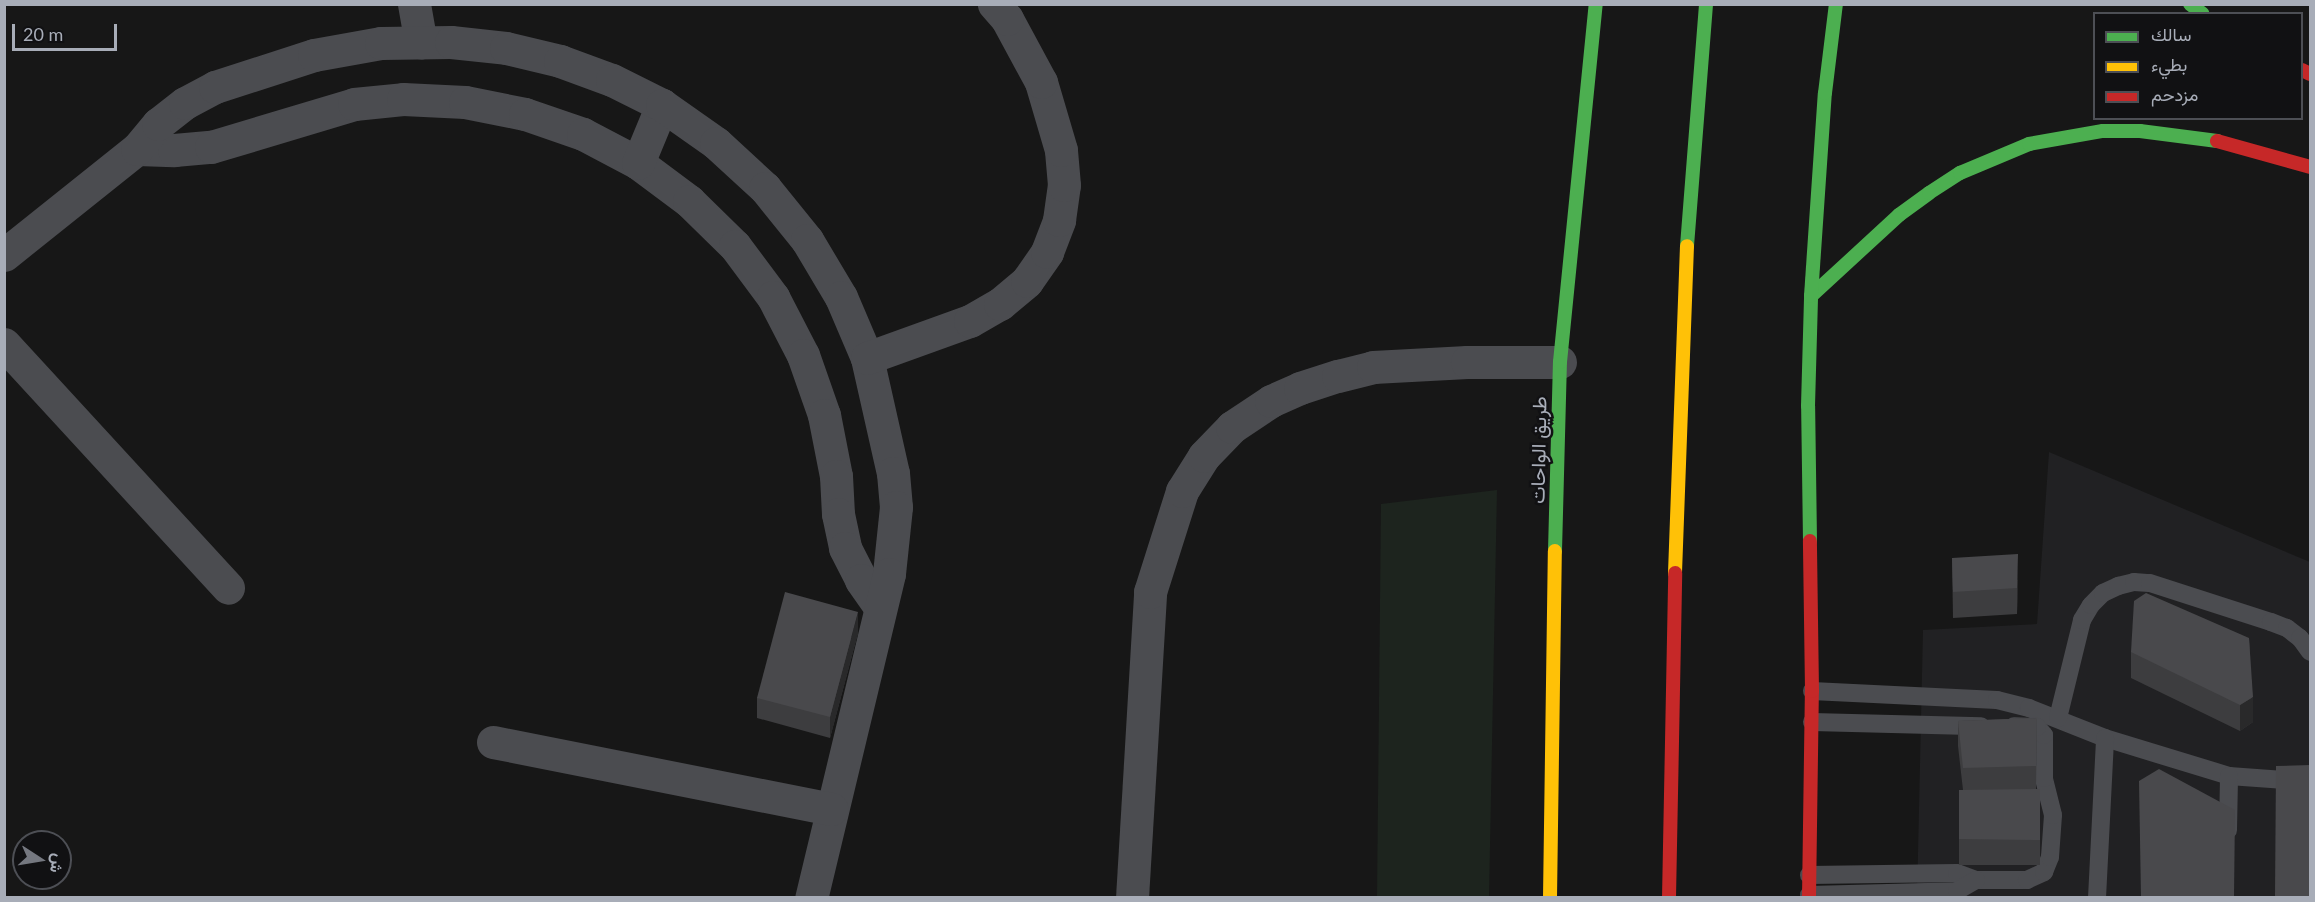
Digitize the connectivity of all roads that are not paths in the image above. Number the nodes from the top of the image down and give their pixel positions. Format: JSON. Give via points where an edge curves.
{"nodes":[{"id":1,"x":414,"y":4,"type":"edge"},
{"id":2,"x":994,"y":4,"type":"edge"},
{"id":3,"x":1596,"y":4,"type":"edge"},
{"id":4,"x":1707,"y":4,"type":"edge"},
{"id":5,"x":1836,"y":4,"type":"edge"},
{"id":6,"x":421,"y":42,"type":"junction"},
{"id":7,"x":662,"y":105,"type":"junction"},
{"id":8,"x":2181,"y":120,"type":"edge"},
{"id":9,"x":2177,"y":134,"type":"junction"},
{"id":10,"x":137,"y":148,"type":"junction"},
{"id":11,"x":638,"y":163,"type":"junction"},
{"id":12,"x":2310,"y":167,"type":"edge"},
{"id":13,"x":4,"y":255,"type":"edge"},
{"id":14,"x":1811,"y":296,"type":"junction"},
{"id":15,"x":4,"y":344,"type":"edge"},
{"id":16,"x":867,"y":358,"type":"junction"},
{"id":17,"x":1560,"y":362,"type":"junction"},
{"id":18,"x":228,"y":588,"type":"dead end"},
{"id":19,"x":880,"y":607,"type":"junction"},
{"id":20,"x":2310,"y":652,"type":"edge"},
{"id":21,"x":1812,"y":692,"type":"junction"},
{"id":22,"x":2058,"y":718,"type":"junction"},
{"id":23,"x":1812,"y":722,"type":"junction"},
{"id":24,"x":2106,"y":738,"type":"junction"},
{"id":25,"x":492,"y":742,"type":"dead end"},
{"id":26,"x":2229,"y":776,"type":"junction"},
{"id":27,"x":2310,"y":782,"type":"edge"},
{"id":28,"x":831,"y":809,"type":"junction"},
{"id":29,"x":2228,"y":853,"type":"edge"},
{"id":30,"x":1809,"y":875,"type":"junction"},
{"id":31,"x":1976,"y":880,"type":"junction"},
{"id":32,"x":1809,"y":896,"type":"edge"},
{"id":33,"x":812,"y":897,"type":"edge"},
{"id":34,"x":1132,"y":897,"type":"edge"},
{"id":35,"x":1550,"y":897,"type":"edge"},
{"id":36,"x":1669,"y":897,"type":"edge"},
{"id":37,"x":2097,"y":897,"type":"edge"}],
"edges":[{"from":1,"to":6,"type":"street"},
{"from":2,"to":16,"type":"street","via":[[1007,19],[1041,82],[1061,150],[1064,185],[1059,220],[1047,252],[1027,281],[1000,304],[970,321]]},
{"from":3,"to":17,"type":"main road","name":"طريق الواحات"},
{"from":4,"to":36,"type":"main road","via":[[1684,292]]},
{"from":5,"to":14,"type":"main road","via":[[1825,93]]},
{"from":6,"to":7,"type":"street","via":[[506,48],[560,61],[612,80]]},
{"from":6,"to":10,"type":"street","via":[[381,43],[314,55],[215,87],[158,124]]},
{"from":7,"to":11,"type":"street"},
{"from":7,"to":16,"type":"street","via":[[716,143],[765,188],[800,231],[841,297]]},
{"from":8,"to":9,"type":"main road"},
{"from":9,"to":12,"type":"main road"},
{"from":9,"to":14,"type":"main road","via":[[2112,131],[2066,135],[1994,157],[1960,173],[1899,215]]},
{"from":10,"to":11,"type":"street","via":[[211,147],[354,104],[403,99],[465,102],[525,114],[583,134]]},
{"from":10,"to":13,"type":"street"},
{"from":11,"to":19,"type":"street","via":[[689,201],[735,246],[773,297],[803,354],[824,415],[845,548]]},
{"from":14,"to":21,"type":"main road","via":[[1808,406]]},
{"from":15,"to":18,"type":"street"},
{"from":16,"to":19,"type":"street","via":[[893,473],[896,507],[894,546]]},
{"from":17,"to":34,"type":"street","via":[[1373,367],[1338,376],[1271,401],[1232,428],[1204,456],[1182,491],[1150,592]]},
{"from":17,"to":35,"type":"main road","name":"طريق الواحات"},
{"from":19,"to":28,"type":"street"},
{"from":20,"to":22,"type":"lane","via":[[2300,638],[2271,622],[2150,583],[2118,586],[2103,593],[2082,620]]},
{"from":21,"to":22,"type":"lane","via":[[1966,697],[2029,708]]},
{"from":21,"to":23,"type":"main road"},
{"from":22,"to":24,"type":"lane"},
{"from":23,"to":30,"type":"main road"},
{"from":23,"to":31,"type":"lane","via":[[2040,730],[2044,735],[2044,778],[2053,807],[2048,866],[2037,878],[2027,880]]},
{"from":24,"to":26,"type":"lane"},
{"from":24,"to":37,"type":"lane"},
{"from":25,"to":28,"type":"street"},
{"from":26,"to":27,"type":"lane"},
{"from":26,"to":29,"type":"lane"},
{"from":28,"to":33,"type":"street"},
{"from":30,"to":31,"type":"lane","via":[[1956,873]]},
{"from":30,"to":32,"type":"main road"},
{"from":31,"to":32,"type":"lane","via":[[1958,891]]}]}
